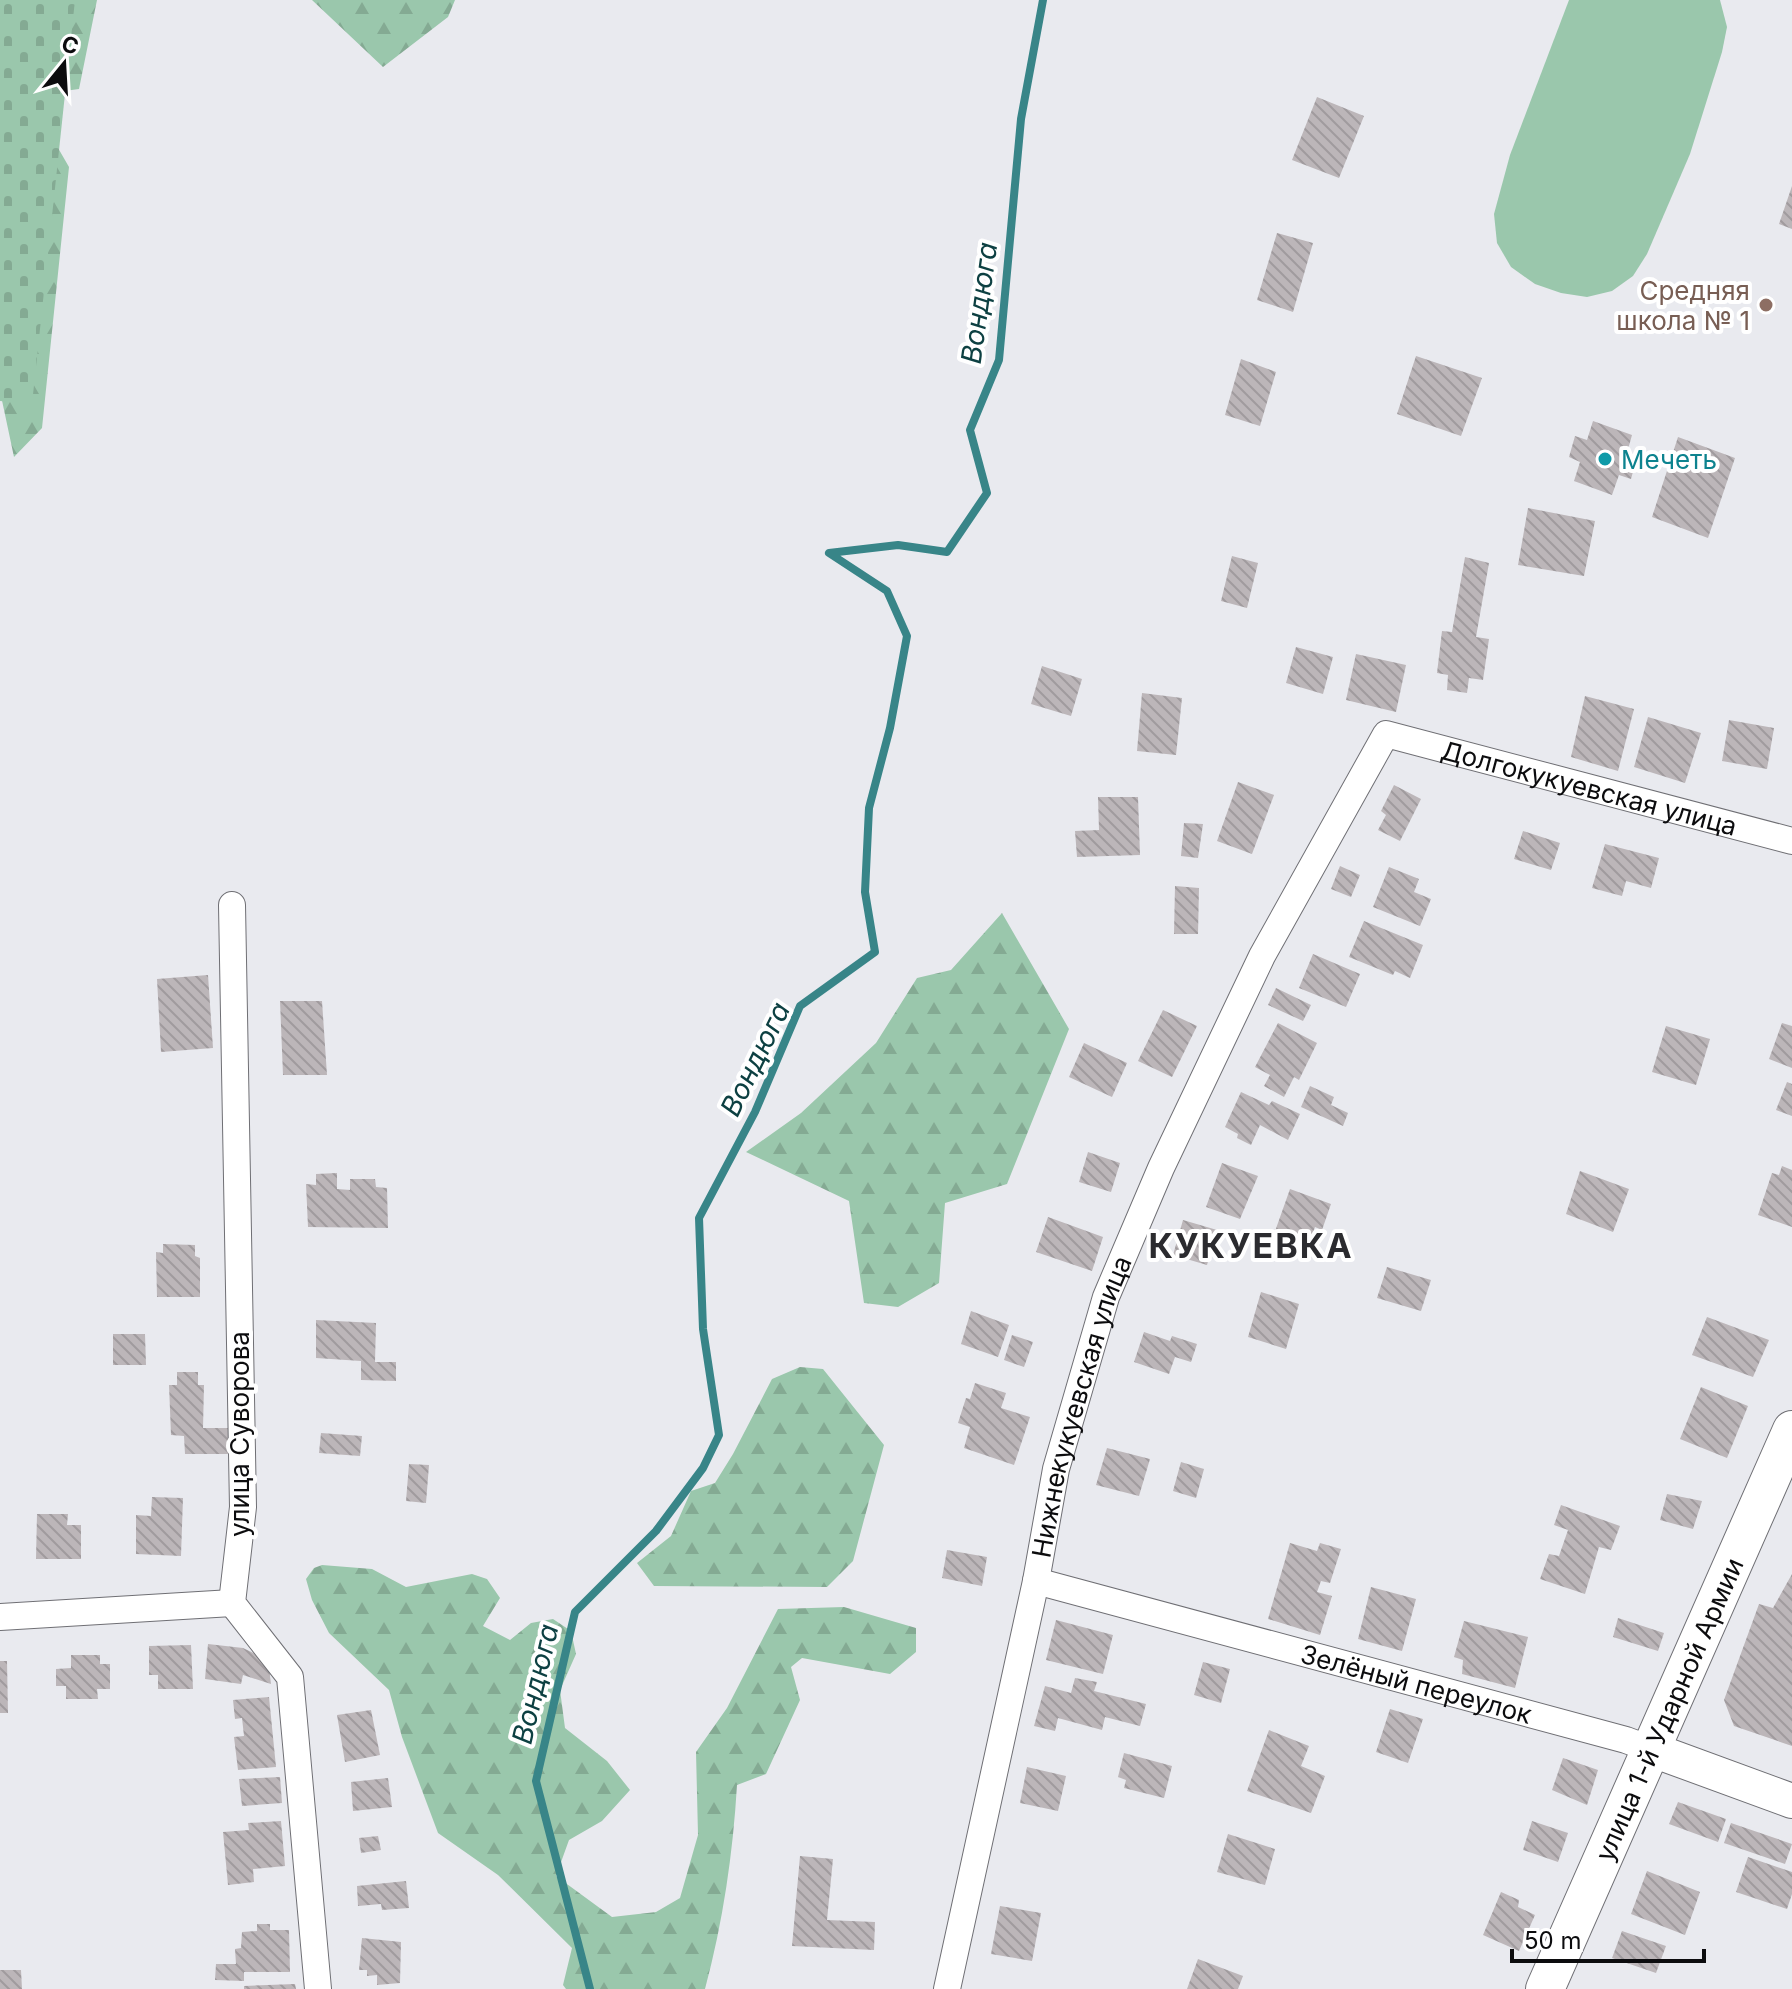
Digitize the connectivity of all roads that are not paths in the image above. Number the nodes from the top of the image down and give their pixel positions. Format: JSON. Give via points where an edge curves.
{"nodes":[{"id":1,"x":1386,"y":734,"type":"joint"},
{"id":2,"x":1792,"y":841,"type":"edge"},
{"id":3,"x":232,"y":905,"type":"dead end"},
{"id":4,"x":1792,"y":1430,"type":"edge"},
{"id":5,"x":1036,"y":1581,"type":"junction"},
{"id":6,"x":232,"y":1603,"type":"junction"},
{"id":7,"x":0,"y":1617,"type":"edge"},
{"id":8,"x":1650,"y":1749,"type":"junction"},
{"id":9,"x":1792,"y":1801,"type":"edge"},
{"id":10,"x":318,"y":1989,"type":"edge"},
{"id":11,"x":947,"y":1989,"type":"edge"},
{"id":12,"x":1545,"y":1989,"type":"edge"}],
"edges":[{"from":1,"to":2,"type":"street","name":"Долгокукуевская улица"},
{"from":1,"to":5,"type":"street","name":"Нижнекукуевская улица","via":[[1262,956],[1106,1297],[1056,1469]]},
{"from":3,"to":6,"type":"street","name":"улица Суворова","via":[[243,1507]]},
{"from":4,"to":8,"type":"main road","name":"улица 1-й Ударной Армии"},
{"from":5,"to":8,"type":"street","name":"Зелёный переулок"},
{"from":5,"to":11,"type":"street","name":"Нижнекукуевская улица"},
{"from":6,"to":7,"type":"street"},
{"from":6,"to":10,"type":"street","via":[[290,1677]]},
{"from":8,"to":9,"type":"street","name":"Зелёный переулок"},
{"from":8,"to":12,"type":"main road","name":"улица 1-й Ударной Армии"}]}
